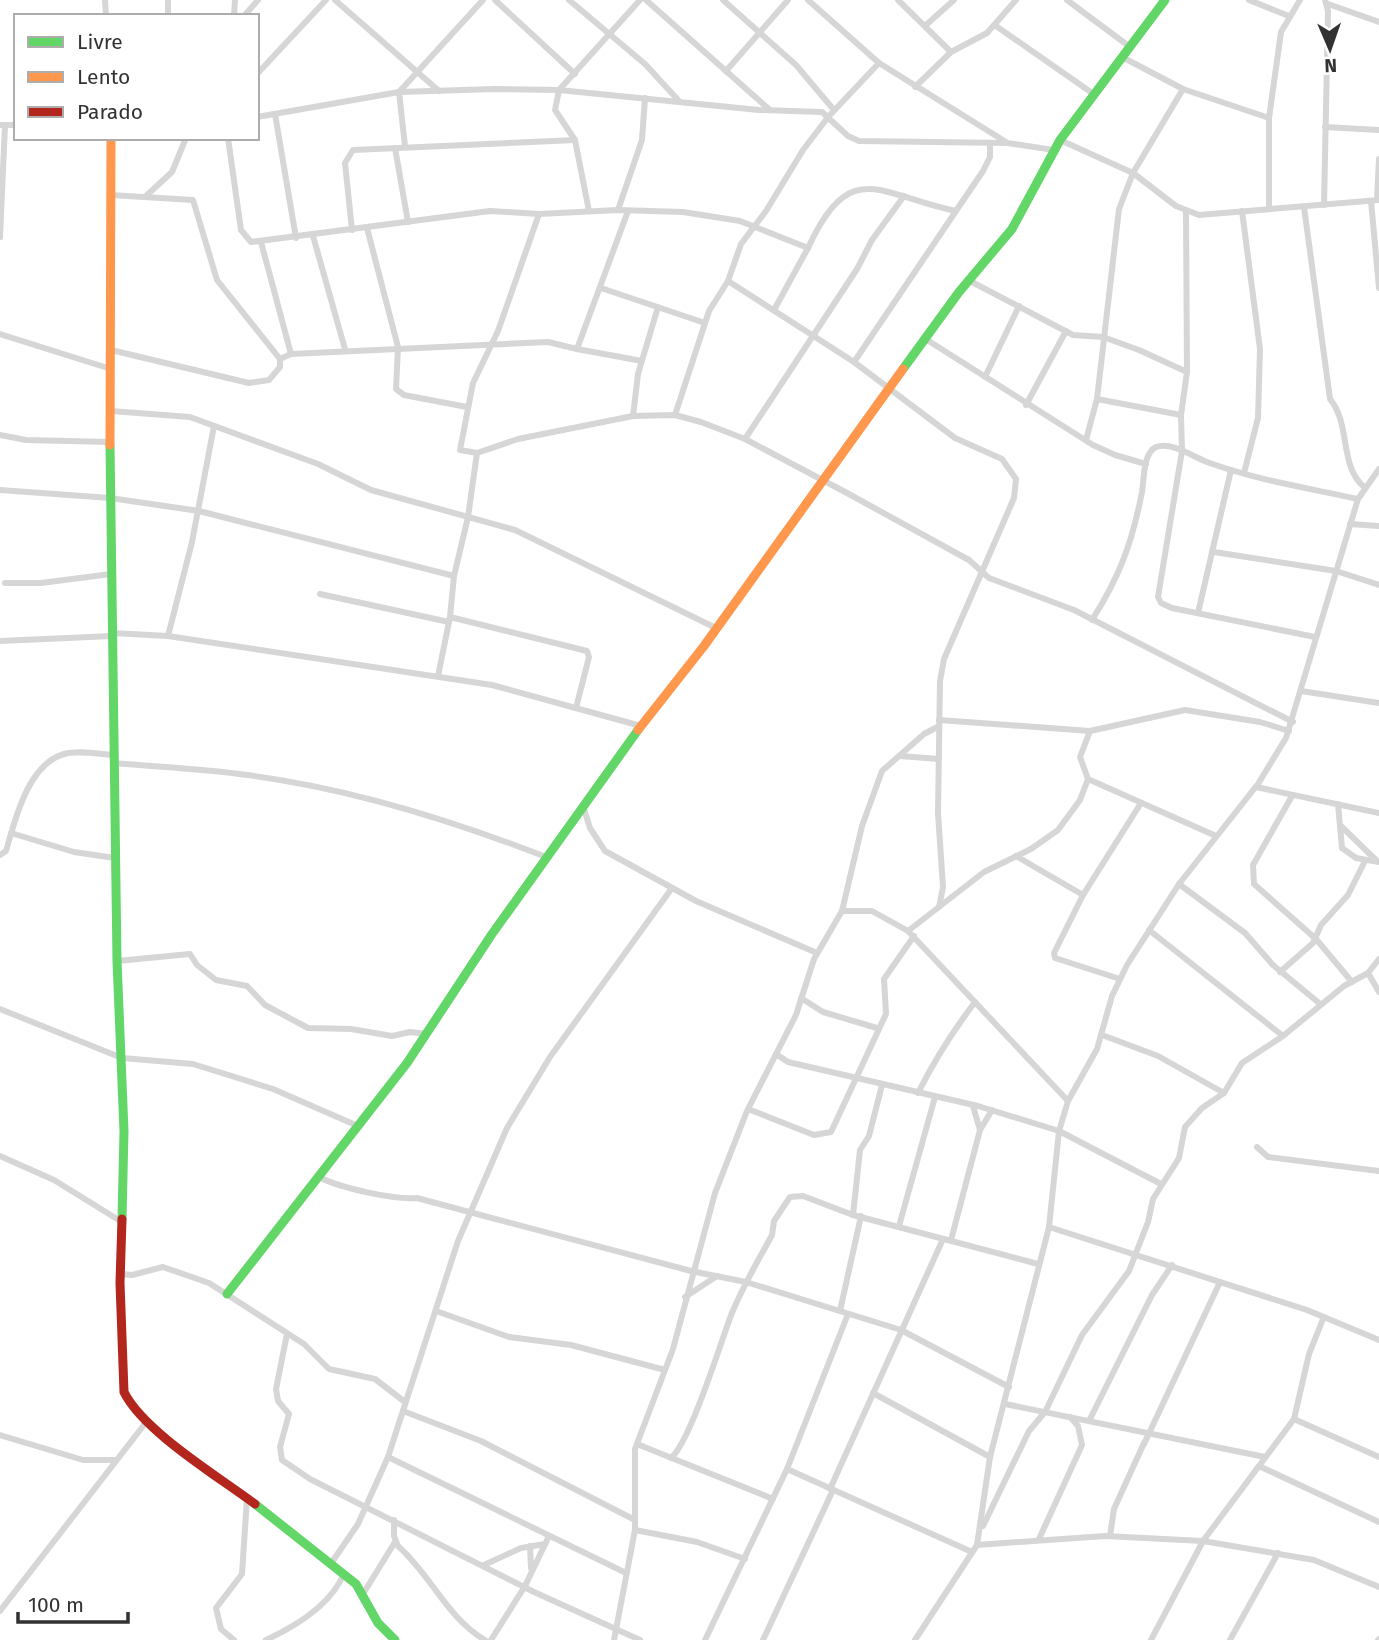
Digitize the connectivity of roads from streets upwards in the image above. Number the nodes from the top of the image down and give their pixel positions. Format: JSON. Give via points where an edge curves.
{"nodes":[{"id":1,"x":258,"y":0,"type":"edge"},
{"id":2,"x":326,"y":0,"type":"edge"},
{"id":3,"x":335,"y":0,"type":"edge"},
{"id":4,"x":483,"y":0,"type":"edge"},
{"id":5,"x":495,"y":0,"type":"edge"},
{"id":6,"x":569,"y":0,"type":"edge"},
{"id":7,"x":640,"y":0,"type":"edge"},
{"id":8,"x":646,"y":0,"type":"edge"},
{"id":9,"x":723,"y":0,"type":"edge"},
{"id":10,"x":788,"y":0,"type":"edge"},
{"id":11,"x":808,"y":0,"type":"edge"},
{"id":12,"x":898,"y":0,"type":"edge"},
{"id":13,"x":954,"y":0,"type":"edge"},
{"id":14,"x":1016,"y":0,"type":"edge"},
{"id":15,"x":1067,"y":0,"type":"edge"},
{"id":16,"x":1165,"y":0,"type":"edge"},
{"id":17,"x":1249,"y":0,"type":"edge"},
{"id":18,"x":1300,"y":0,"type":"edge"},
{"id":19,"x":1326,"y":2,"type":"edge"},
{"id":20,"x":246,"y":14,"type":"edge"},
{"id":21,"x":1289,"y":16,"type":"junction"},
{"id":22,"x":1379,"y":22,"type":"edge"},
{"id":23,"x":926,"y":25,"type":"junction"},
{"id":24,"x":996,"y":26,"type":"junction"},
{"id":25,"x":760,"y":33,"type":"junction"},
{"id":26,"x":610,"y":35,"type":"junction"},
{"id":27,"x":1130,"y":47,"type":"junction"},
{"id":28,"x":951,"y":52,"type":"junction"},
{"id":29,"x":1122,"y":57,"type":"junction"},
{"id":30,"x":879,"y":63,"type":"junction"},
{"id":31,"x":418,"y":71,"type":"junction"},
{"id":32,"x":726,"y":71,"type":"junction"},
{"id":33,"x":259,"y":72,"type":"edge"},
{"id":34,"x":575,"y":74,"type":"junction"},
{"id":35,"x":915,"y":87,"type":"junction"},
{"id":36,"x":1183,"y":89,"type":"junction"},
{"id":37,"x":559,"y":90,"type":"junction"},
{"id":38,"x":439,"y":91,"type":"junction"},
{"id":39,"x":399,"y":92,"type":"junction"},
{"id":40,"x":1095,"y":95,"type":"junction"},
{"id":41,"x":645,"y":98,"type":"junction"},
{"id":42,"x":679,"y":101,"type":"junction"},
{"id":43,"x":770,"y":110,"type":"junction"},
{"id":44,"x":832,"y":113,"type":"junction"},
{"id":45,"x":275,"y":114,"type":"junction"},
{"id":46,"x":259,"y":117,"type":"edge"},
{"id":47,"x":1269,"y":118,"type":"junction"},
{"id":48,"x":2,"y":125,"type":"edge"},
{"id":49,"x":1325,"y":127,"type":"junction"},
{"id":50,"x":1379,"y":130,"type":"edge"},
{"id":51,"x":111,"y":140,"type":"edge"},
{"id":52,"x":185,"y":140,"type":"edge"},
{"id":53,"x":228,"y":140,"type":"edge"},
{"id":54,"x":575,"y":140,"type":"junction"},
{"id":55,"x":1060,"y":140,"type":"junction"},
{"id":56,"x":1007,"y":143,"type":"junction"},
{"id":57,"x":990,"y":144,"type":"junction"},
{"id":58,"x":405,"y":146,"type":"junction"},
{"id":59,"x":395,"y":148,"type":"junction"},
{"id":60,"x":1054,"y":150,"type":"junction"},
{"id":61,"x":1379,"y":159,"type":"edge"},
{"id":62,"x":1133,"y":173,"type":"junction"},
{"id":63,"x":111,"y":195,"type":"junction"},
{"id":64,"x":148,"y":195,"type":"junction"},
{"id":65,"x":904,"y":196,"type":"junction"},
{"id":66,"x":1376,"y":200,"type":"edge"},
{"id":67,"x":1324,"y":205,"type":"junction"},
{"id":68,"x":1304,"y":206,"type":"junction"},
{"id":69,"x":1269,"y":209,"type":"junction"},
{"id":70,"x":618,"y":210,"type":"junction"},
{"id":71,"x":589,"y":211,"type":"junction"},
{"id":72,"x":628,"y":211,"type":"junction"},
{"id":73,"x":956,"y":211,"type":"junction"},
{"id":74,"x":1242,"y":211,"type":"junction"},
{"id":75,"x":1186,"y":212,"type":"junction"},
{"id":76,"x":539,"y":214,"type":"junction"},
{"id":77,"x":408,"y":222,"type":"junction"},
{"id":78,"x":367,"y":228,"type":"junction"},
{"id":79,"x":755,"y":228,"type":"junction"},
{"id":80,"x":352,"y":230,"type":"junction"},
{"id":81,"x":313,"y":236,"type":"junction"},
{"id":82,"x":0,"y":237,"type":"edge"},
{"id":83,"x":296,"y":238,"type":"junction"},
{"id":84,"x":261,"y":242,"type":"junction"},
{"id":85,"x":808,"y":248,"type":"junction"},
{"id":86,"x":968,"y":280,"type":"junction"},
{"id":87,"x":729,"y":281,"type":"junction"},
{"id":88,"x":601,"y":288,"type":"junction"},
{"id":89,"x":1379,"y":288,"type":"edge"},
{"id":90,"x":1019,"y":306,"type":"junction"},
{"id":91,"x":658,"y":307,"type":"junction"},
{"id":92,"x":774,"y":310,"type":"junction"},
{"id":93,"x":705,"y":323,"type":"junction"},
{"id":94,"x":1066,"y":331,"type":"junction"},
{"id":95,"x":0,"y":334,"type":"edge"},
{"id":96,"x":812,"y":337,"type":"junction"},
{"id":97,"x":1103,"y":337,"type":"junction"},
{"id":98,"x":924,"y":338,"type":"junction"},
{"id":99,"x":493,"y":344,"type":"junction"},
{"id":100,"x":398,"y":347,"type":"junction"},
{"id":101,"x":345,"y":349,"type":"junction"},
{"id":102,"x":577,"y":349,"type":"junction"},
{"id":103,"x":111,"y":351,"type":"junction"},
{"id":104,"x":291,"y":354,"type":"junction"},
{"id":105,"x":280,"y":359,"type":"junction"},
{"id":106,"x":642,"y":361,"type":"junction"},
{"id":107,"x":854,"y":362,"type":"junction"},
{"id":108,"x":111,"y":369,"type":"junction"},
{"id":109,"x":1187,"y":372,"type":"junction"},
{"id":110,"x":985,"y":377,"type":"junction"},
{"id":111,"x":888,"y":386,"type":"junction"},
{"id":112,"x":1097,"y":399,"type":"junction"},
{"id":113,"x":1026,"y":405,"type":"junction"},
{"id":114,"x":467,"y":407,"type":"junction"},
{"id":115,"x":111,"y":411,"type":"junction"},
{"id":116,"x":675,"y":415,"type":"junction"},
{"id":117,"x":1181,"y":415,"type":"junction"},
{"id":118,"x":633,"y":416,"type":"junction"},
{"id":119,"x":214,"y":426,"type":"junction"},
{"id":120,"x":0,"y":435,"type":"edge"},
{"id":121,"x":745,"y":439,"type":"junction"},
{"id":122,"x":1086,"y":440,"type":"junction"},
{"id":123,"x":110,"y":442,"type":"junction"},
{"id":124,"x":1182,"y":451,"type":"junction"},
{"id":125,"x":477,"y":453,"type":"junction"},
{"id":126,"x":1146,"y":464,"type":"junction"},
{"id":127,"x":1379,"y":469,"type":"edge"},
{"id":128,"x":1231,"y":470,"type":"junction"},
{"id":129,"x":1244,"y":473,"type":"junction"},
{"id":130,"x":822,"y":480,"type":"junction"},
{"id":131,"x":1364,"y":487,"type":"junction"},
{"id":132,"x":0,"y":491,"type":"edge"},
{"id":133,"x":110,"y":498,"type":"junction"},
{"id":134,"x":1358,"y":499,"type":"junction"},
{"id":135,"x":199,"y":511,"type":"junction"},
{"id":136,"x":468,"y":517,"type":"junction"},
{"id":137,"x":1350,"y":524,"type":"junction"},
{"id":138,"x":1379,"y":526,"type":"edge"},
{"id":139,"x":1214,"y":552,"type":"junction"},
{"id":140,"x":1336,"y":571,"type":"junction"},
{"id":141,"x":983,"y":573,"type":"junction"},
{"id":142,"x":111,"y":574,"type":"junction"},
{"id":143,"x":454,"y":576,"type":"junction"},
{"id":144,"x":5,"y":583,"type":"dead end"},
{"id":145,"x":1379,"y":585,"type":"edge"},
{"id":146,"x":320,"y":594,"type":"dead end"},
{"id":147,"x":1198,"y":614,"type":"junction"},
{"id":148,"x":450,"y":619,"type":"junction"},
{"id":149,"x":1092,"y":620,"type":"junction"},
{"id":150,"x":716,"y":628,"type":"junction"},
{"id":151,"x":112,"y":634,"type":"junction"},
{"id":152,"x":168,"y":636,"type":"junction"},
{"id":153,"x":1315,"y":637,"type":"junction"},
{"id":154,"x":0,"y":641,"type":"edge"},
{"id":155,"x":438,"y":676,"type":"junction"},
{"id":156,"x":1301,"y":691,"type":"junction"},
{"id":157,"x":1379,"y":703,"type":"edge"},
{"id":158,"x":576,"y":708,"type":"junction"},
{"id":159,"x":1293,"y":722,"type":"junction"},
{"id":160,"x":939,"y":723,"type":"junction"},
{"id":161,"x":641,"y":726,"type":"junction"},
{"id":162,"x":1289,"y":731,"type":"junction"},
{"id":163,"x":1090,"y":732,"type":"junction"},
{"id":164,"x":898,"y":756,"type":"junction"},
{"id":165,"x":113,"y":759,"type":"junction"},
{"id":166,"x":939,"y":759,"type":"junction"},
{"id":167,"x":1088,"y":779,"type":"junction"},
{"id":168,"x":1256,"y":787,"type":"junction"},
{"id":169,"x":1292,"y":796,"type":"junction"},
{"id":170,"x":1142,"y":803,"type":"junction"},
{"id":171,"x":1338,"y":804,"type":"junction"},
{"id":172,"x":584,"y":809,"type":"junction"},
{"id":173,"x":1379,"y":813,"type":"edge"},
{"id":174,"x":1342,"y":827,"type":"junction"},
{"id":175,"x":11,"y":834,"type":"junction"},
{"id":176,"x":1216,"y":836,"type":"junction"},
{"id":177,"x":0,"y":855,"type":"edge"},
{"id":178,"x":1016,"y":856,"type":"junction"},
{"id":179,"x":546,"y":857,"type":"junction"},
{"id":180,"x":115,"y":858,"type":"junction"},
{"id":181,"x":1365,"y":861,"type":"junction"},
{"id":182,"x":1378,"y":861,"type":"edge"},
{"id":183,"x":1179,"y":884,"type":"junction"},
{"id":184,"x":672,"y":888,"type":"junction"},
{"id":185,"x":1083,"y":895,"type":"junction"},
{"id":186,"x":939,"y":908,"type":"junction"},
{"id":187,"x":842,"y":911,"type":"junction"},
{"id":188,"x":1149,"y":930,"type":"junction"},
{"id":189,"x":911,"y":933,"type":"junction"},
{"id":190,"x":1316,"y":939,"type":"junction"},
{"id":191,"x":817,"y":953,"type":"junction"},
{"id":192,"x":1379,"y":959,"type":"edge"},
{"id":193,"x":117,"y":961,"type":"junction"},
{"id":194,"x":1280,"y":972,"type":"junction"},
{"id":195,"x":1368,"y":973,"type":"junction"},
{"id":196,"x":1120,"y":979,"type":"junction"},
{"id":197,"x":1352,"y":982,"type":"junction"},
{"id":198,"x":1379,"y":992,"type":"edge"},
{"id":199,"x":801,"y":998,"type":"junction"},
{"id":200,"x":975,"y":1002,"type":"junction"},
{"id":201,"x":1319,"y":1003,"type":"junction"},
{"id":202,"x":0,"y":1009,"type":"edge"},
{"id":203,"x":877,"y":1028,"type":"junction"},
{"id":204,"x":426,"y":1034,"type":"junction"},
{"id":205,"x":1102,"y":1035,"type":"junction"},
{"id":206,"x":1283,"y":1036,"type":"junction"},
{"id":207,"x":776,"y":1054,"type":"junction"},
{"id":208,"x":122,"y":1058,"type":"junction"},
{"id":209,"x":856,"y":1077,"type":"junction"},
{"id":210,"x":882,"y":1085,"type":"junction"},
{"id":211,"x":918,"y":1093,"type":"junction"},
{"id":212,"x":1224,"y":1093,"type":"junction"},
{"id":213,"x":935,"y":1097,"type":"junction"},
{"id":214,"x":1068,"y":1101,"type":"junction"},
{"id":215,"x":973,"y":1106,"type":"junction"},
{"id":216,"x":748,"y":1109,"type":"junction"},
{"id":217,"x":992,"y":1110,"type":"junction"},
{"id":218,"x":358,"y":1126,"type":"junction"},
{"id":219,"x":980,"y":1130,"type":"junction"},
{"id":220,"x":1059,"y":1132,"type":"junction"},
{"id":221,"x":1257,"y":1147,"type":"dead end"},
{"id":222,"x":0,"y":1156,"type":"edge"},
{"id":223,"x":1379,"y":1171,"type":"edge"},
{"id":224,"x":319,"y":1177,"type":"junction"},
{"id":225,"x":1161,"y":1184,"type":"junction"},
{"id":226,"x":470,"y":1212,"type":"junction"},
{"id":227,"x":857,"y":1215,"type":"junction"},
{"id":228,"x":122,"y":1222,"type":"junction"},
{"id":229,"x":899,"y":1226,"type":"junction"},
{"id":230,"x":1049,"y":1227,"type":"junction"},
{"id":231,"x":943,"y":1239,"type":"junction"},
{"id":232,"x":951,"y":1240,"type":"junction"},
{"id":233,"x":1136,"y":1253,"type":"junction"},
{"id":234,"x":1038,"y":1264,"type":"junction"},
{"id":235,"x":1172,"y":1265,"type":"junction"},
{"id":236,"x":691,"y":1271,"type":"junction"},
{"id":237,"x":121,"y":1274,"type":"junction"},
{"id":238,"x":717,"y":1276,"type":"junction"},
{"id":239,"x":1220,"y":1282,"type":"junction"},
{"id":240,"x":748,"y":1283,"type":"junction"},
{"id":241,"x":227,"y":1294,"type":"junction"},
{"id":242,"x":685,"y":1297,"type":"junction"},
{"id":243,"x":436,"y":1311,"type":"junction"},
{"id":244,"x":840,"y":1311,"type":"junction"},
{"id":245,"x":848,"y":1314,"type":"junction"},
{"id":246,"x":1323,"y":1319,"type":"junction"},
{"id":247,"x":901,"y":1330,"type":"junction"},
{"id":248,"x":287,"y":1334,"type":"junction"},
{"id":249,"x":1379,"y":1339,"type":"edge"},
{"id":250,"x":665,"y":1370,"type":"junction"},
{"id":251,"x":410,"y":1385,"type":"junction"},
{"id":252,"x":1009,"y":1387,"type":"junction"},
{"id":253,"x":394,"y":1390,"type":"junction"},
{"id":254,"x":873,"y":1393,"type":"junction"},
{"id":255,"x":405,"y":1402,"type":"junction"},
{"id":256,"x":1005,"y":1404,"type":"junction"},
{"id":257,"x":403,"y":1411,"type":"junction"},
{"id":258,"x":1045,"y":1412,"type":"junction"},
{"id":259,"x":1070,"y":1417,"type":"junction"},
{"id":260,"x":1294,"y":1419,"type":"junction"},
{"id":261,"x":147,"y":1420,"type":"junction"},
{"id":262,"x":1090,"y":1421,"type":"junction"},
{"id":263,"x":1147,"y":1431,"type":"junction"},
{"id":264,"x":0,"y":1435,"type":"edge"},
{"id":265,"x":636,"y":1444,"type":"junction"},
{"id":266,"x":388,"y":1457,"type":"junction"},
{"id":267,"x":990,"y":1457,"type":"junction"},
{"id":268,"x":1265,"y":1457,"type":"junction"},
{"id":269,"x":1379,"y":1457,"type":"edge"},
{"id":270,"x":671,"y":1458,"type":"junction"},
{"id":271,"x":115,"y":1460,"type":"junction"},
{"id":272,"x":1259,"y":1466,"type":"junction"},
{"id":273,"x":786,"y":1469,"type":"junction"},
{"id":274,"x":832,"y":1490,"type":"junction"},
{"id":275,"x":247,"y":1499,"type":"junction"},
{"id":276,"x":773,"y":1499,"type":"junction"},
{"id":277,"x":367,"y":1507,"type":"junction"},
{"id":278,"x":394,"y":1520,"type":"junction"},
{"id":279,"x":635,"y":1520,"type":"junction"},
{"id":280,"x":1379,"y":1522,"type":"edge"},
{"id":281,"x":981,"y":1529,"type":"junction"},
{"id":282,"x":635,"y":1530,"type":"junction"},
{"id":283,"x":549,"y":1536,"type":"junction"},
{"id":284,"x":1110,"y":1536,"type":"junction"},
{"id":285,"x":1039,"y":1539,"type":"junction"},
{"id":286,"x":1203,"y":1541,"type":"junction"},
{"id":287,"x":395,"y":1542,"type":"junction"},
{"id":288,"x":545,"y":1544,"type":"junction"},
{"id":289,"x":977,"y":1545,"type":"junction"},
{"id":290,"x":530,"y":1546,"type":"junction"},
{"id":291,"x":521,"y":1548,"type":"junction"},
{"id":292,"x":972,"y":1552,"type":"junction"},
{"id":293,"x":1278,"y":1553,"type":"junction"},
{"id":294,"x":530,"y":1554,"type":"junction"},
{"id":295,"x":745,"y":1559,"type":"junction"},
{"id":296,"x":332,"y":1562,"type":"junction"},
{"id":297,"x":484,"y":1565,"type":"junction"},
{"id":298,"x":531,"y":1570,"type":"junction"},
{"id":299,"x":344,"y":1573,"type":"junction"},
{"id":300,"x":626,"y":1573,"type":"junction"},
{"id":301,"x":525,"y":1586,"type":"junction"},
{"id":302,"x":1379,"y":1587,"type":"edge"},
{"id":303,"x":363,"y":1594,"type":"junction"},
{"id":304,"x":0,"y":1611,"type":"edge"},
{"id":305,"x":615,"y":1631,"type":"junction"},
{"id":306,"x":234,"y":1640,"type":"edge"},
{"id":307,"x":266,"y":1640,"type":"edge"},
{"id":308,"x":395,"y":1640,"type":"edge"},
{"id":309,"x":485,"y":1640,"type":"edge"},
{"id":310,"x":491,"y":1640,"type":"edge"},
{"id":311,"x":614,"y":1640,"type":"edge"},
{"id":312,"x":640,"y":1640,"type":"edge"},
{"id":313,"x":705,"y":1640,"type":"edge"},
{"id":314,"x":763,"y":1640,"type":"edge"},
{"id":315,"x":915,"y":1640,"type":"edge"},
{"id":316,"x":1151,"y":1640,"type":"edge"},
{"id":317,"x":1230,"y":1640,"type":"edge"}],
"edges":[{"from":1,"to":20,"type":"street"},
{"from":2,"to":33,"type":"street"},
{"from":3,"to":31,"type":"street"},
{"from":4,"to":31,"type":"street"},
{"from":5,"to":34,"type":"street"},
{"from":6,"to":26,"type":"street"},
{"from":7,"to":26,"type":"street"},
{"from":8,"to":32,"type":"street"},
{"from":9,"to":25,"type":"street"},
{"from":10,"to":25,"type":"street"},
{"from":11,"to":30,"type":"street"},
{"from":12,"to":23,"type":"street"},
{"from":13,"to":23,"type":"street"},
{"from":14,"to":24,"type":"street"},
{"from":15,"to":27,"type":"street"},
{"from":16,"to":27,"type":"street"},
{"from":17,"to":21,"type":"street"},
{"from":18,"to":21,"type":"street"},
{"from":19,"to":22,"type":"street"},
{"from":19,"to":49,"type":"street"},
{"from":21,"to":47,"type":"street","via":[[1281,32]]},
{"from":23,"to":28,"type":"street"},
{"from":24,"to":28,"type":"street"},
{"from":24,"to":40,"type":"street"},
{"from":25,"to":32,"type":"street"},
{"from":25,"to":44,"type":"street","via":[[810,80]]},
{"from":26,"to":34,"type":"street"},
{"from":26,"to":42,"type":"street"},
{"from":27,"to":29,"type":"street"},
{"from":28,"to":35,"type":"street"},
{"from":29,"to":36,"type":"street"},
{"from":29,"to":40,"type":"street"},
{"from":30,"to":35,"type":"street"},
{"from":30,"to":44,"type":"street"},
{"from":31,"to":38,"type":"street"},
{"from":31,"to":39,"type":"street"},
{"from":32,"to":43,"type":"street"},
{"from":34,"to":37,"type":"street"},
{"from":35,"to":56,"type":"street"},
{"from":36,"to":47,"type":"street"},
{"from":36,"to":62,"type":"street"},
{"from":37,"to":38,"type":"street"},
{"from":37,"to":41,"type":"street"},
{"from":37,"to":54,"type":"street","via":[[557,116]]},
{"from":38,"to":39,"type":"street"},
{"from":39,"to":45,"type":"street"},
{"from":39,"to":58,"type":"street"},
{"from":40,"to":55,"type":"street"},
{"from":41,"to":42,"type":"street"},
{"from":41,"to":70,"type":"street","via":[[642,140]]},
{"from":42,"to":43,"type":"street"},
{"from":43,"to":44,"type":"street"},
{"from":44,"to":57,"type":"street","via":[[848,136],[859,141]]},
{"from":44,"to":79,"type":"street","via":[[803,150]]},
{"from":45,"to":46,"type":"street"},
{"from":45,"to":83,"type":"street"},
{"from":47,"to":69,"type":"street"},
{"from":48,"to":82,"type":"street"},
{"from":49,"to":50,"type":"street"},
{"from":49,"to":67,"type":"street"},
{"from":51,"to":63,"type":"street"},
{"from":52,"to":64,"type":"street","via":[[172,172]]},
{"from":53,"to":84,"type":"street","via":[[241,230],[248,241]]},
{"from":54,"to":58,"type":"street"},
{"from":54,"to":71,"type":"street"},
{"from":55,"to":60,"type":"street"},
{"from":55,"to":62,"type":"street"},
{"from":56,"to":57,"type":"street"},
{"from":56,"to":60,"type":"street"},
{"from":57,"to":73,"type":"street","via":[[988,162]]},
{"from":58,"to":59,"type":"street"},
{"from":59,"to":77,"type":"street"},
{"from":59,"to":80,"type":"street","via":[[353,150],[347,155]]},
{"from":60,"to":86,"type":"street","via":[[1021,217]]},
{"from":61,"to":66,"type":"street"},
{"from":62,"to":75,"type":"street"},
{"from":62,"to":97,"type":"street","via":[[1119,209]]},
{"from":63,"to":64,"type":"street"},
{"from":63,"to":103,"type":"street"},
{"from":64,"to":105,"type":"street","via":[[192,200],[217,280]]},
{"from":65,"to":73,"type":"street"},
{"from":65,"to":85,"type":"street","via":[[882,188],[850,191],[838,201]]},
{"from":65,"to":96,"type":"street"},
{"from":66,"to":67,"type":"street"},
{"from":66,"to":89,"type":"street"},
{"from":67,"to":68,"type":"street"},
{"from":68,"to":69,"type":"street"},
{"from":68,"to":131,"type":"street","via":[[1330,399],[1343,423],[1351,467]]},
{"from":69,"to":74,"type":"street"},
{"from":70,"to":71,"type":"street"},
{"from":70,"to":72,"type":"street"},
{"from":71,"to":76,"type":"street"},
{"from":72,"to":79,"type":"street","via":[[690,212]]},
{"from":72,"to":88,"type":"street"},
{"from":73,"to":107,"type":"street"},
{"from":74,"to":75,"type":"street"},
{"from":74,"to":129,"type":"street","via":[[1260,349],[1258,418]]},
{"from":75,"to":109,"type":"street"},
{"from":76,"to":77,"type":"street","via":[[490,211]]},
{"from":76,"to":99,"type":"street"},
{"from":77,"to":78,"type":"street"},
{"from":78,"to":80,"type":"street"},
{"from":78,"to":100,"type":"street"},
{"from":79,"to":85,"type":"street"},
{"from":79,"to":87,"type":"street","via":[[741,244]]},
{"from":80,"to":81,"type":"street"},
{"from":81,"to":83,"type":"street"},
{"from":81,"to":101,"type":"street"},
{"from":83,"to":84,"type":"street"},
{"from":84,"to":104,"type":"street"},
{"from":85,"to":92,"type":"street"},
{"from":86,"to":90,"type":"street"},
{"from":86,"to":98,"type":"street"},
{"from":87,"to":92,"type":"street"},
{"from":87,"to":93,"type":"street"},
{"from":88,"to":91,"type":"street"},
{"from":88,"to":102,"type":"street"},
{"from":90,"to":94,"type":"street"},
{"from":90,"to":110,"type":"street"},
{"from":91,"to":93,"type":"street"},
{"from":91,"to":106,"type":"street"},
{"from":92,"to":96,"type":"street"},
{"from":93,"to":116,"type":"street"},
{"from":94,"to":97,"type":"street","via":[[1084,338]]},
{"from":94,"to":113,"type":"street"},
{"from":95,"to":108,"type":"street"},
{"from":96,"to":107,"type":"street"},
{"from":96,"to":121,"type":"street"},
{"from":97,"to":109,"type":"street"},
{"from":97,"to":112,"type":"street"},
{"from":98,"to":110,"type":"street"},
{"from":98,"to":111,"type":"street"},
{"from":99,"to":100,"type":"street"},
{"from":99,"to":102,"type":"street","via":[[548,342]]},
{"from":99,"to":114,"type":"street","via":[[482,360]]},
{"from":100,"to":101,"type":"street"},
{"from":100,"to":114,"type":"street","via":[[399,393]]},
{"from":101,"to":104,"type":"street"},
{"from":102,"to":106,"type":"street"},
{"from":103,"to":105,"type":"street","via":[[249,383],[269,380],[280,367]]},
{"from":103,"to":108,"type":"street"},
{"from":104,"to":105,"type":"street"},
{"from":106,"to":118,"type":"street"},
{"from":107,"to":111,"type":"street"},
{"from":108,"to":115,"type":"street"},
{"from":109,"to":117,"type":"street"},
{"from":110,"to":113,"type":"street"},
{"from":111,"to":130,"type":"street"},
{"from":111,"to":141,"type":"street","via":[[956,438],[1002,459],[1012,470],[1014,498]]},
{"from":112,"to":117,"type":"street"},
{"from":112,"to":122,"type":"street"},
{"from":113,"to":122,"type":"street"},
{"from":114,"to":125,"type":"street","via":[[460,450]]},
{"from":115,"to":119,"type":"street","via":[[190,417]]},
{"from":115,"to":123,"type":"street"},
{"from":116,"to":118,"type":"street"},
{"from":116,"to":121,"type":"street"},
{"from":117,"to":124,"type":"street"},
{"from":118,"to":125,"type":"street","via":[[518,439]]},
{"from":119,"to":135,"type":"street"},
{"from":119,"to":136,"type":"street","via":[[318,464],[371,490]]},
{"from":120,"to":123,"type":"street"},
{"from":121,"to":130,"type":"street"},
{"from":122,"to":126,"type":"street"},
{"from":123,"to":133,"type":"street"},
{"from":124,"to":126,"type":"street","via":[[1157,447]]},
{"from":124,"to":128,"type":"street"},
{"from":124,"to":147,"type":"street","via":[[1158,597],[1172,608]]},
{"from":125,"to":136,"type":"street"},
{"from":126,"to":149,"type":"street","via":[[1119,577]]},
{"from":127,"to":131,"type":"street"},
{"from":128,"to":129,"type":"street"},
{"from":128,"to":139,"type":"street"},
{"from":129,"to":134,"type":"street"},
{"from":130,"to":141,"type":"street","via":[[969,560]]},
{"from":130,"to":150,"type":"street"},
{"from":131,"to":134,"type":"street"},
{"from":132,"to":133,"type":"street"},
{"from":133,"to":135,"type":"street"},
{"from":133,"to":142,"type":"street"},
{"from":134,"to":137,"type":"street"},
{"from":135,"to":143,"type":"street"},
{"from":135,"to":152,"type":"street"},
{"from":136,"to":143,"type":"street"},
{"from":136,"to":150,"type":"street","via":[[527,536]]},
{"from":137,"to":138,"type":"street"},
{"from":137,"to":140,"type":"street"},
{"from":139,"to":140,"type":"street"},
{"from":139,"to":147,"type":"street"},
{"from":140,"to":145,"type":"street"},
{"from":140,"to":153,"type":"street"},
{"from":141,"to":149,"type":"street"},
{"from":141,"to":160,"type":"street","via":[[944,659]]},
{"from":142,"to":144,"type":"street"},
{"from":142,"to":151,"type":"street"},
{"from":143,"to":148,"type":"street"},
{"from":146,"to":148,"type":"street"},
{"from":147,"to":153,"type":"street"},
{"from":148,"to":155,"type":"street"},
{"from":148,"to":158,"type":"street","via":[[587,652]]},
{"from":149,"to":159,"type":"street"},
{"from":150,"to":161,"type":"street"},
{"from":151,"to":152,"type":"street"},
{"from":151,"to":154,"type":"street"},
{"from":151,"to":165,"type":"street"},
{"from":152,"to":155,"type":"street"},
{"from":153,"to":156,"type":"street"},
{"from":155,"to":158,"type":"street"},
{"from":156,"to":157,"type":"street"},
{"from":156,"to":159,"type":"street"},
{"from":158,"to":161,"type":"street"},
{"from":159,"to":162,"type":"street"},
{"from":160,"to":163,"type":"street"},
{"from":160,"to":164,"type":"street"},
{"from":160,"to":166,"type":"street"},
{"from":161,"to":172,"type":"street"},
{"from":162,"to":163,"type":"street","via":[[1260,722],[1173,710]]},
{"from":162,"to":168,"type":"street"},
{"from":163,"to":167,"type":"street","via":[[1080,757]]},
{"from":164,"to":166,"type":"street"},
{"from":164,"to":187,"type":"street","via":[[882,771],[862,826]]},
{"from":165,"to":175,"type":"street","via":[[66,753],[54,758],[39,772]]},
{"from":165,"to":179,"type":"street","via":[[327,789],[490,835]]},
{"from":165,"to":180,"type":"street"},
{"from":166,"to":186,"type":"street","via":[[943,887]]},
{"from":167,"to":170,"type":"street"},
{"from":167,"to":178,"type":"street","via":[[1080,800],[1058,831]]},
{"from":168,"to":169,"type":"street"},
{"from":168,"to":176,"type":"street"},
{"from":169,"to":171,"type":"street"},
{"from":169,"to":190,"type":"street","via":[[1253,865],[1251,877]]},
{"from":170,"to":176,"type":"street"},
{"from":170,"to":185,"type":"street"},
{"from":171,"to":173,"type":"street"},
{"from":171,"to":174,"type":"street"},
{"from":172,"to":179,"type":"street"},
{"from":172,"to":184,"type":"street","via":[[605,851]]},
{"from":174,"to":181,"type":"street","via":[[1342,848]]},
{"from":174,"to":182,"type":"street"},
{"from":175,"to":177,"type":"street"},
{"from":175,"to":180,"type":"street"},
{"from":176,"to":183,"type":"street"},
{"from":178,"to":185,"type":"street"},
{"from":178,"to":186,"type":"street","via":[[984,872]]},
{"from":179,"to":204,"type":"street"},
{"from":180,"to":193,"type":"street"},
{"from":181,"to":182,"type":"street"},
{"from":181,"to":190,"type":"street","via":[[1349,895],[1321,925]]},
{"from":183,"to":188,"type":"street"},
{"from":183,"to":194,"type":"street","via":[[1245,933]]},
{"from":184,"to":191,"type":"street"},
{"from":184,"to":226,"type":"street","via":[[550,1057],[506,1128]]},
{"from":185,"to":196,"type":"street","via":[[1055,958]]},
{"from":186,"to":189,"type":"street"},
{"from":187,"to":189,"type":"street","via":[[872,911]]},
{"from":187,"to":191,"type":"street"},
{"from":188,"to":196,"type":"street"},
{"from":188,"to":206,"type":"street"},
{"from":189,"to":200,"type":"street"},
{"from":189,"to":203,"type":"street","via":[[884,979],[887,1009]]},
{"from":190,"to":194,"type":"street"},
{"from":190,"to":197,"type":"street"},
{"from":191,"to":199,"type":"street"},
{"from":192,"to":195,"type":"street"},
{"from":193,"to":204,"type":"street","via":[[190,954],[216,980],[247,986],[265,1005],[308,1028],[351,1028],[392,1036]]},
{"from":193,"to":208,"type":"street"},
{"from":194,"to":201,"type":"street"},
{"from":195,"to":197,"type":"street"},
{"from":195,"to":198,"type":"street"},
{"from":196,"to":205,"type":"street"},
{"from":197,"to":201,"type":"street"},
{"from":199,"to":203,"type":"street","via":[[823,1012]]},
{"from":199,"to":207,"type":"street"},
{"from":200,"to":211,"type":"street","via":[[937,1056]]},
{"from":200,"to":214,"type":"street"},
{"from":201,"to":206,"type":"street"},
{"from":202,"to":208,"type":"street"},
{"from":203,"to":209,"type":"street"},
{"from":204,"to":218,"type":"street"},
{"from":205,"to":212,"type":"street","via":[[1158,1056]]},
{"from":205,"to":214,"type":"street"},
{"from":206,"to":212,"type":"street","via":[[1242,1063]]},
{"from":207,"to":209,"type":"street","via":[[788,1062]]},
{"from":207,"to":216,"type":"street"},
{"from":208,"to":218,"type":"street","via":[[193,1064],[272,1089]]},
{"from":208,"to":228,"type":"street"},
{"from":209,"to":210,"type":"street"},
{"from":209,"to":216,"type":"street","via":[[833,1130],[826,1135],[790,1128]]},
{"from":210,"to":211,"type":"street"},
{"from":210,"to":227,"type":"street","via":[[869,1136],[860,1150]]},
{"from":211,"to":213,"type":"street"},
{"from":212,"to":225,"type":"street","via":[[1185,1127],[1179,1158]]},
{"from":213,"to":215,"type":"street"},
{"from":213,"to":229,"type":"street"},
{"from":214,"to":220,"type":"street"},
{"from":215,"to":217,"type":"street"},
{"from":215,"to":219,"type":"street"},
{"from":216,"to":236,"type":"street","via":[[715,1192]]},
{"from":217,"to":219,"type":"street"},
{"from":217,"to":220,"type":"street"},
{"from":218,"to":224,"type":"street"},
{"from":219,"to":232,"type":"street"},
{"from":220,"to":225,"type":"street"},
{"from":220,"to":230,"type":"street"},
{"from":221,"to":223,"type":"street","via":[[1268,1157]]},
{"from":222,"to":228,"type":"street","via":[[54,1180]]},
{"from":224,"to":226,"type":"street","via":[[394,1199],[417,1198]]},
{"from":224,"to":241,"type":"street"},
{"from":225,"to":233,"type":"street"},
{"from":226,"to":236,"type":"street"},
{"from":226,"to":243,"type":"street"},
{"from":227,"to":229,"type":"street"},
{"from":227,"to":240,"type":"street","via":[[803,1196],[790,1197],[774,1221]]},
{"from":227,"to":244,"type":"street"},
{"from":228,"to":237,"type":"street"},
{"from":229,"to":231,"type":"street"},
{"from":230,"to":233,"type":"street"},
{"from":230,"to":234,"type":"street"},
{"from":231,"to":232,"type":"street"},
{"from":231,"to":247,"type":"street"},
{"from":232,"to":234,"type":"street"},
{"from":233,"to":235,"type":"street"},
{"from":233,"to":258,"type":"street","via":[[1129,1271],[1082,1335]]},
{"from":234,"to":252,"type":"street"},
{"from":235,"to":239,"type":"street"},
{"from":235,"to":262,"type":"street","via":[[1152,1295]]},
{"from":236,"to":238,"type":"street"},
{"from":236,"to":242,"type":"street"},
{"from":237,"to":241,"type":"street","via":[[171,1268]]},
{"from":237,"to":261,"type":"street","via":[[124,1392]]},
{"from":238,"to":240,"type":"street"},
{"from":238,"to":242,"type":"street"},
{"from":239,"to":246,"type":"street"},
{"from":239,"to":263,"type":"street"},
{"from":240,"to":244,"type":"street"},
{"from":240,"to":270,"type":"street","via":[[730,1317],[726,1338],[685,1438]]},
{"from":241,"to":248,"type":"street"},
{"from":242,"to":250,"type":"street"},
{"from":243,"to":250,"type":"street","via":[[509,1336],[572,1345]]},
{"from":243,"to":251,"type":"street"},
{"from":244,"to":245,"type":"street"},
{"from":245,"to":247,"type":"street"},
{"from":245,"to":273,"type":"street"},
{"from":246,"to":249,"type":"street"},
{"from":246,"to":260,"type":"street","via":[[1308,1354]]},
{"from":247,"to":252,"type":"street"},
{"from":247,"to":254,"type":"street"},
{"from":248,"to":253,"type":"street","via":[[329,1369],[375,1380]]},
{"from":248,"to":277,"type":"street","via":[[276,1389],[278,1401],[289,1414],[280,1457],[310,1479]]},
{"from":250,"to":265,"type":"street"},
{"from":251,"to":253,"type":"street"},
{"from":251,"to":255,"type":"street"},
{"from":252,"to":256,"type":"street"},
{"from":253,"to":255,"type":"street"},
{"from":254,"to":267,"type":"street"},
{"from":254,"to":274,"type":"street"},
{"from":255,"to":257,"type":"street"},
{"from":256,"to":258,"type":"street"},
{"from":256,"to":267,"type":"street"},
{"from":257,"to":266,"type":"street"},
{"from":257,"to":279,"type":"street","via":[[481,1441]]},
{"from":258,"to":259,"type":"street"},
{"from":258,"to":281,"type":"street","via":[[1029,1432]]},
{"from":259,"to":262,"type":"street"},
{"from":259,"to":285,"type":"street","via":[[1078,1426],[1082,1445]]},
{"from":260,"to":268,"type":"street"},
{"from":260,"to":269,"type":"street"},
{"from":261,"to":271,"type":"street"},
{"from":261,"to":275,"type":"street"},
{"from":262,"to":263,"type":"street"},
{"from":263,"to":268,"type":"street"},
{"from":263,"to":284,"type":"street","via":[[1114,1509]]},
{"from":264,"to":271,"type":"street","via":[[83,1460]]},
{"from":265,"to":270,"type":"street"},
{"from":265,"to":279,"type":"street","via":[[632,1464]]},
{"from":266,"to":277,"type":"street"},
{"from":266,"to":283,"type":"street"},
{"from":267,"to":281,"type":"street"},
{"from":268,"to":272,"type":"street"},
{"from":270,"to":276,"type":"street"},
{"from":271,"to":304,"type":"street"},
{"from":272,"to":280,"type":"street"},
{"from":272,"to":286,"type":"street"},
{"from":273,"to":274,"type":"street"},
{"from":273,"to":276,"type":"street"},
{"from":274,"to":292,"type":"street"},
{"from":274,"to":314,"type":"street"},
{"from":275,"to":296,"type":"street"},
{"from":275,"to":306,"type":"street","via":[[242,1574],[216,1608],[221,1629]]},
{"from":276,"to":295,"type":"street"},
{"from":277,"to":278,"type":"street"},
{"from":277,"to":296,"type":"street"},
{"from":278,"to":287,"type":"street"},
{"from":278,"to":297,"type":"street"},
{"from":279,"to":282,"type":"street"},
{"from":281,"to":289,"type":"street"},
{"from":282,"to":295,"type":"street","via":[[697,1542]]},
{"from":282,"to":300,"type":"street"},
{"from":283,"to":288,"type":"street"},
{"from":283,"to":300,"type":"street"},
{"from":284,"to":285,"type":"street"},
{"from":284,"to":286,"type":"street"},
{"from":285,"to":289,"type":"street"},
{"from":286,"to":293,"type":"street"},
{"from":286,"to":316,"type":"street"},
{"from":287,"to":303,"type":"street"},
{"from":287,"to":309,"type":"street","via":[[470,1632]]},
{"from":288,"to":290,"type":"street"},
{"from":288,"to":298,"type":"street"},
{"from":289,"to":292,"type":"street"},
{"from":290,"to":291,"type":"street"},
{"from":290,"to":294,"type":"street"},
{"from":291,"to":294,"type":"street"},
{"from":291,"to":297,"type":"street"},
{"from":292,"to":315,"type":"street"},
{"from":293,"to":302,"type":"street","via":[[1314,1560]]},
{"from":293,"to":317,"type":"street"},
{"from":294,"to":298,"type":"street"},
{"from":295,"to":313,"type":"street"},
{"from":296,"to":299,"type":"street"},
{"from":297,"to":301,"type":"street"},
{"from":298,"to":301,"type":"street"},
{"from":299,"to":303,"type":"street"},
{"from":299,"to":307,"type":"street","via":[[337,1591],[323,1605]]},
{"from":300,"to":305,"type":"street"},
{"from":301,"to":305,"type":"street"},
{"from":301,"to":310,"type":"street"},
{"from":303,"to":308,"type":"street","via":[[378,1623]]},
{"from":305,"to":311,"type":"street"},
{"from":305,"to":312,"type":"street"}]}
